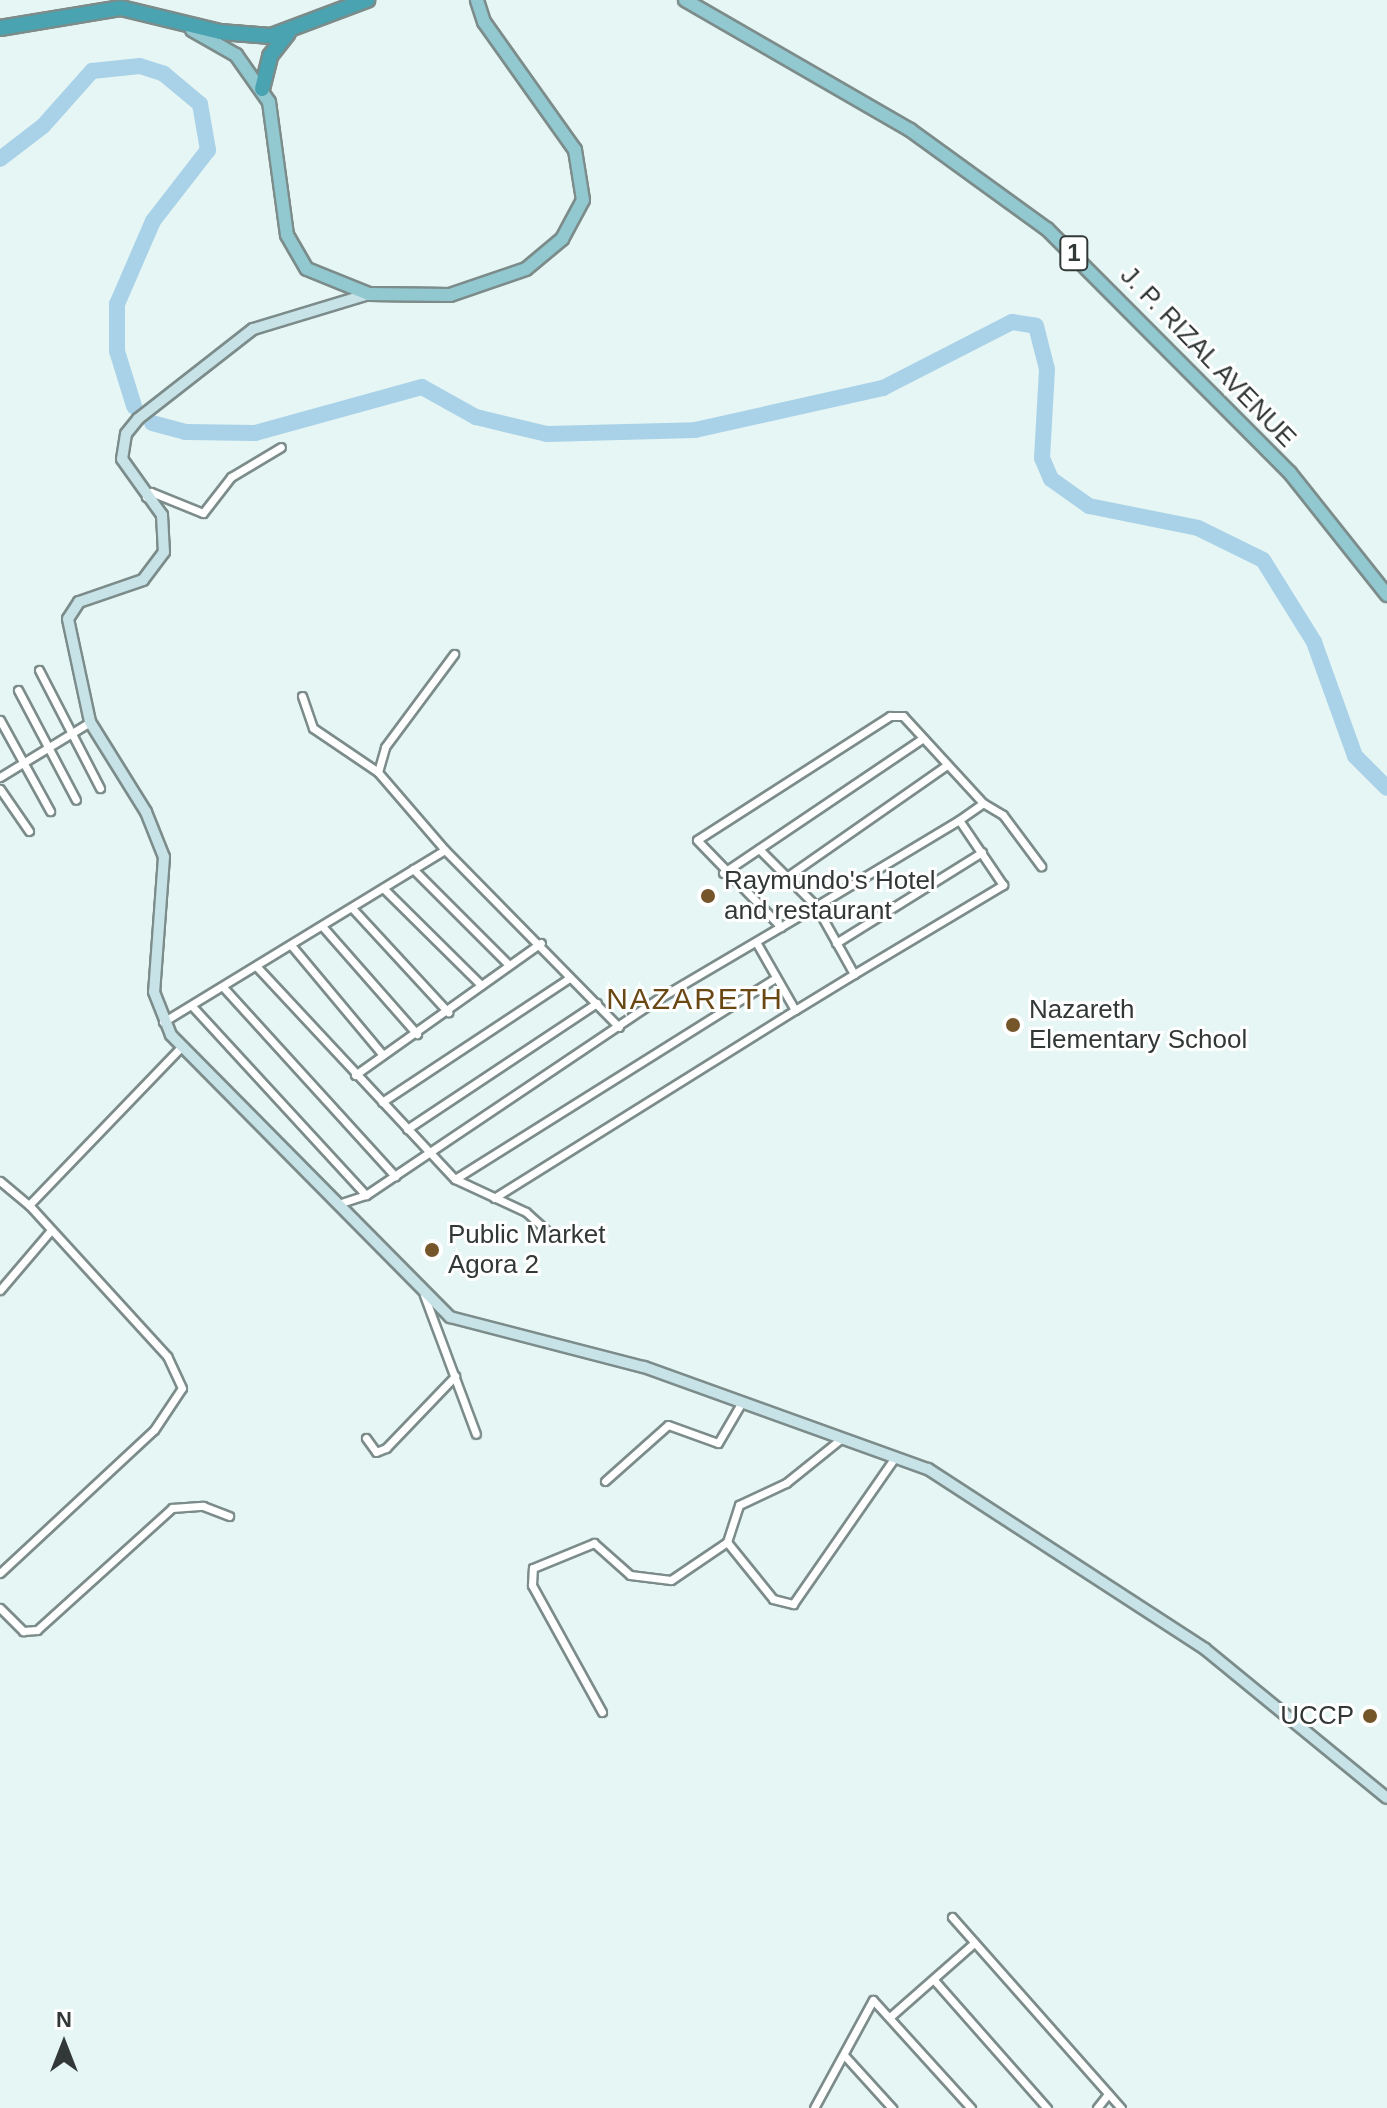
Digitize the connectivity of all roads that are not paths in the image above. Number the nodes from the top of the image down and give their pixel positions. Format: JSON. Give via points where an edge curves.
{"nodes":[{"id":1,"x":367,"y":0,"type":"edge"},
{"id":2,"x":477,"y":0,"type":"edge"},
{"id":3,"x":685,"y":0,"type":"edge"},
{"id":4,"x":176,"y":23,"type":"junction"},
{"id":5,"x":0,"y":28,"type":"edge"},
{"id":6,"x":288,"y":33,"type":"junction"},
{"id":7,"x":262,"y":89,"type":"junction"},
{"id":8,"x":369,"y":294,"type":"junction"},
{"id":9,"x":281,"y":447,"type":"dead end"},
{"id":10,"x":145,"y":499,"type":"junction"},
{"id":11,"x":1387,"y":595,"type":"edge"},
{"id":12,"x":454,"y":654,"type":"dead end"},
{"id":13,"x":39,"y":670,"type":"dead end"},
{"id":14,"x":18,"y":690,"type":"dead end"},
{"id":15,"x":302,"y":696,"type":"dead end"},
{"id":16,"x":0,"y":720,"type":"edge"},
{"id":17,"x":90,"y":722,"type":"junction"},
{"id":18,"x":73,"y":735,"type":"junction"},
{"id":19,"x":923,"y":738,"type":"junction"},
{"id":20,"x":47,"y":752,"type":"junction"},
{"id":21,"x":947,"y":765,"type":"junction"},
{"id":22,"x":23,"y":766,"type":"junction"},
{"id":23,"x":378,"y":772,"type":"junction"},
{"id":24,"x":0,"y":777,"type":"edge"},
{"id":25,"x":100,"y":788,"type":"dead end"},
{"id":26,"x":0,"y":789,"type":"edge"},
{"id":27,"x":76,"y":800,"type":"dead end"},
{"id":28,"x":983,"y":803,"type":"junction"},
{"id":29,"x":50,"y":811,"type":"dead end"},
{"id":30,"x":959,"y":820,"type":"junction"},
{"id":31,"x":29,"y":831,"type":"dead end"},
{"id":32,"x":759,"y":849,"type":"junction"},
{"id":33,"x":445,"y":850,"type":"junction"},
{"id":34,"x":982,"y":852,"type":"junction"},
{"id":35,"x":1041,"y":866,"type":"dead end"},
{"id":36,"x":413,"y":869,"type":"junction"},
{"id":37,"x":723,"y":873,"type":"junction"},
{"id":38,"x":785,"y":878,"type":"junction"},
{"id":39,"x":383,"y":888,"type":"junction"},
{"id":40,"x":816,"y":906,"type":"junction"},
{"id":41,"x":352,"y":908,"type":"junction"},
{"id":42,"x":322,"y":926,"type":"junction"},
{"id":43,"x":781,"y":927,"type":"junction"},
{"id":44,"x":756,"y":942,"type":"junction"},
{"id":45,"x":541,"y":943,"type":"junction"},
{"id":46,"x":836,"y":943,"type":"junction"},
{"id":47,"x":291,"y":945,"type":"junction"},
{"id":48,"x":508,"y":964,"type":"junction"},
{"id":49,"x":257,"y":967,"type":"junction"},
{"id":50,"x":854,"y":974,"type":"junction"},
{"id":51,"x":569,"y":978,"type":"junction"},
{"id":52,"x":776,"y":978,"type":"junction"},
{"id":53,"x":481,"y":985,"type":"junction"},
{"id":54,"x":223,"y":987,"type":"junction"},
{"id":55,"x":597,"y":1003,"type":"junction"},
{"id":56,"x":192,"y":1006,"type":"junction"},
{"id":57,"x":795,"y":1010,"type":"junction"},
{"id":58,"x":448,"y":1012,"type":"junction"},
{"id":59,"x":163,"y":1022,"type":"junction"},
{"id":60,"x":619,"y":1027,"type":"junction"},
{"id":61,"x":417,"y":1034,"type":"junction"},
{"id":62,"x":181,"y":1047,"type":"junction"},
{"id":63,"x":382,"y":1054,"type":"junction"},
{"id":64,"x":355,"y":1075,"type":"junction"},
{"id":65,"x":382,"y":1102,"type":"junction"},
{"id":66,"x":407,"y":1129,"type":"junction"},
{"id":67,"x":429,"y":1151,"type":"junction"},
{"id":68,"x":395,"y":1176,"type":"junction"},
{"id":69,"x":455,"y":1179,"type":"junction"},
{"id":70,"x":0,"y":1181,"type":"edge"},
{"id":71,"x":366,"y":1195,"type":"junction"},
{"id":72,"x":494,"y":1198,"type":"junction"},
{"id":73,"x":338,"y":1204,"type":"junction"},
{"id":74,"x":29,"y":1205,"type":"junction"},
{"id":75,"x":51,"y":1230,"type":"junction"},
{"id":76,"x":549,"y":1233,"type":"dead end"},
{"id":77,"x":0,"y":1290,"type":"edge"},
{"id":78,"x":424,"y":1295,"type":"junction"},
{"id":79,"x":455,"y":1376,"type":"junction"},
{"id":80,"x":742,"y":1402,"type":"junction"},
{"id":81,"x":476,"y":1434,"type":"dead end"},
{"id":82,"x":366,"y":1438,"type":"dead end"},
{"id":83,"x":842,"y":1438,"type":"junction"},
{"id":84,"x":895,"y":1457,"type":"junction"},
{"id":85,"x":605,"y":1481,"type":"dead end"},
{"id":86,"x":229,"y":1516,"type":"dead end"},
{"id":87,"x":727,"y":1542,"type":"junction"},
{"id":88,"x":0,"y":1573,"type":"edge"},
{"id":89,"x":0,"y":1608,"type":"edge"},
{"id":90,"x":602,"y":1712,"type":"dead end"},
{"id":91,"x":1387,"y":1798,"type":"edge"},
{"id":92,"x":952,"y":1917,"type":"dead end"},
{"id":93,"x":974,"y":1943,"type":"junction"},
{"id":94,"x":934,"y":1980,"type":"junction"},
{"id":95,"x":891,"y":2016,"type":"junction"},
{"id":96,"x":844,"y":2055,"type":"junction"},
{"id":97,"x":1108,"y":2094,"type":"junction"},
{"id":98,"x":816,"y":2107,"type":"edge"},
{"id":99,"x":892,"y":2108,"type":"edge"},
{"id":100,"x":971,"y":2108,"type":"edge"},
{"id":101,"x":1047,"y":2108,"type":"edge"},
{"id":102,"x":1097,"y":2108,"type":"edge"},
{"id":103,"x":1121,"y":2108,"type":"edge"}],
"edges":[{"from":1,"to":6,"type":"highway"},
{"from":2,"to":8,"type":"main road","via":[[484,22],[575,150],[584,183],[578,214],[547,254],[502,281],[450,295]]},
{"from":3,"to":11,"type":"main road","name":"J. P. RIZAL AVENUE","number":"1","via":[[922,138],[1047,229],[1290,473]]},
{"from":4,"to":5,"type":"highway","via":[[95,8]]},
{"from":4,"to":6,"type":"highway","via":[[240,36]]},
{"from":4,"to":7,"type":"main road","via":[[225,47]]},
{"from":6,"to":7,"type":"highway","via":[[270,56]]},
{"from":7,"to":8,"type":"main road","via":[[275,118],[284,217],[295,253],[322,279]]},
{"from":8,"to":10,"type":"main road","via":[[253,329],[138,419],[126,434],[122,459]]},
{"from":9,"to":10,"type":"street","via":[[231,477],[203,513],[151,492]]},
{"from":10,"to":17,"type":"main road","via":[[165,522],[156,568],[129,588],[79,602],[68,619]]},
{"from":12,"to":23,"type":"street","via":[[385,747]]},
{"from":13,"to":18,"type":"street"},
{"from":14,"to":20,"type":"street"},
{"from":15,"to":23,"type":"street","via":[[313,728]]},
{"from":16,"to":22,"type":"street"},
{"from":17,"to":18,"type":"street"},
{"from":17,"to":59,"type":"main road","via":[[146,812],[164,857],[154,992]]},
{"from":18,"to":20,"type":"street"},
{"from":18,"to":25,"type":"street"},
{"from":19,"to":21,"type":"street"},
{"from":19,"to":32,"type":"street"},
{"from":19,"to":37,"type":"street","via":[[903,716],[890,716],[700,836],[698,848]]},
{"from":20,"to":22,"type":"street"},
{"from":20,"to":27,"type":"street"},
{"from":21,"to":28,"type":"street"},
{"from":21,"to":38,"type":"street"},
{"from":22,"to":24,"type":"street"},
{"from":22,"to":29,"type":"street"},
{"from":23,"to":33,"type":"street"},
{"from":26,"to":31,"type":"street"},
{"from":28,"to":30,"type":"street"},
{"from":28,"to":35,"type":"street","via":[[1003,815]]},
{"from":30,"to":34,"type":"street"},
{"from":30,"to":40,"type":"street"},
{"from":32,"to":37,"type":"street"},
{"from":32,"to":38,"type":"street"},
{"from":33,"to":36,"type":"street"},
{"from":33,"to":45,"type":"street"},
{"from":34,"to":46,"type":"street"},
{"from":34,"to":50,"type":"street","via":[[1003,885]]},
{"from":36,"to":39,"type":"street"},
{"from":36,"to":48,"type":"street"},
{"from":37,"to":43,"type":"street"},
{"from":38,"to":40,"type":"street"},
{"from":39,"to":41,"type":"street"},
{"from":39,"to":53,"type":"street"},
{"from":40,"to":43,"type":"street"},
{"from":40,"to":46,"type":"street"},
{"from":41,"to":42,"type":"street"},
{"from":41,"to":58,"type":"street"},
{"from":42,"to":47,"type":"street"},
{"from":42,"to":61,"type":"street"},
{"from":43,"to":44,"type":"street"},
{"from":44,"to":52,"type":"street"},
{"from":44,"to":60,"type":"street"},
{"from":45,"to":48,"type":"street"},
{"from":45,"to":51,"type":"street"},
{"from":46,"to":50,"type":"street"},
{"from":47,"to":49,"type":"street"},
{"from":47,"to":63,"type":"street"},
{"from":48,"to":53,"type":"street"},
{"from":49,"to":54,"type":"street"},
{"from":49,"to":64,"type":"street"},
{"from":50,"to":57,"type":"street"},
{"from":51,"to":55,"type":"street"},
{"from":51,"to":65,"type":"street"},
{"from":52,"to":57,"type":"street"},
{"from":52,"to":69,"type":"street"},
{"from":53,"to":58,"type":"street"},
{"from":54,"to":56,"type":"street"},
{"from":54,"to":68,"type":"street"},
{"from":55,"to":60,"type":"street"},
{"from":55,"to":66,"type":"street"},
{"from":56,"to":59,"type":"street"},
{"from":56,"to":71,"type":"street"},
{"from":57,"to":72,"type":"street"},
{"from":58,"to":61,"type":"street"},
{"from":59,"to":62,"type":"main road"},
{"from":60,"to":67,"type":"street"},
{"from":61,"to":63,"type":"street"},
{"from":62,"to":73,"type":"main road"},
{"from":62,"to":74,"type":"street"},
{"from":63,"to":64,"type":"street"},
{"from":64,"to":65,"type":"street"},
{"from":65,"to":66,"type":"street"},
{"from":66,"to":67,"type":"street"},
{"from":67,"to":68,"type":"street"},
{"from":67,"to":69,"type":"street"},
{"from":68,"to":71,"type":"street"},
{"from":69,"to":72,"type":"street"},
{"from":70,"to":74,"type":"street"},
{"from":71,"to":73,"type":"street"},
{"from":72,"to":76,"type":"street"},
{"from":73,"to":78,"type":"main road"},
{"from":74,"to":75,"type":"street"},
{"from":75,"to":77,"type":"street"},
{"from":75,"to":88,"type":"street","via":[[179,1371],[182,1388],[154,1430]]},
{"from":78,"to":79,"type":"street"},
{"from":78,"to":80,"type":"main road","via":[[459,1322],[644,1367]]},
{"from":79,"to":81,"type":"street"},
{"from":79,"to":82,"type":"street","via":[[386,1448],[376,1452]]},
{"from":80,"to":83,"type":"main road"},
{"from":80,"to":85,"type":"street","via":[[718,1443],[668,1425]]},
{"from":83,"to":84,"type":"main road"},
{"from":83,"to":87,"type":"street","via":[[786,1483],[739,1505]]},
{"from":84,"to":87,"type":"street","via":[[793,1604],[773,1599]]},
{"from":84,"to":91,"type":"main road","via":[[956,1485],[1101,1575],[1205,1649]]},
{"from":86,"to":89,"type":"street","via":[[203,1506],[172,1508],[37,1630],[23,1631]]},
{"from":87,"to":90,"type":"street","via":[[662,1583],[630,1575],[594,1543],[533,1568],[532,1585]]},
{"from":92,"to":93,"type":"street"},
{"from":93,"to":94,"type":"street"},
{"from":93,"to":97,"type":"street"},
{"from":94,"to":95,"type":"street"},
{"from":94,"to":101,"type":"street"},
{"from":95,"to":96,"type":"street","via":[[873,2000]]},
{"from":95,"to":100,"type":"street"},
{"from":96,"to":98,"type":"street"},
{"from":96,"to":99,"type":"street"},
{"from":97,"to":102,"type":"street"},
{"from":97,"to":103,"type":"street"}]}
